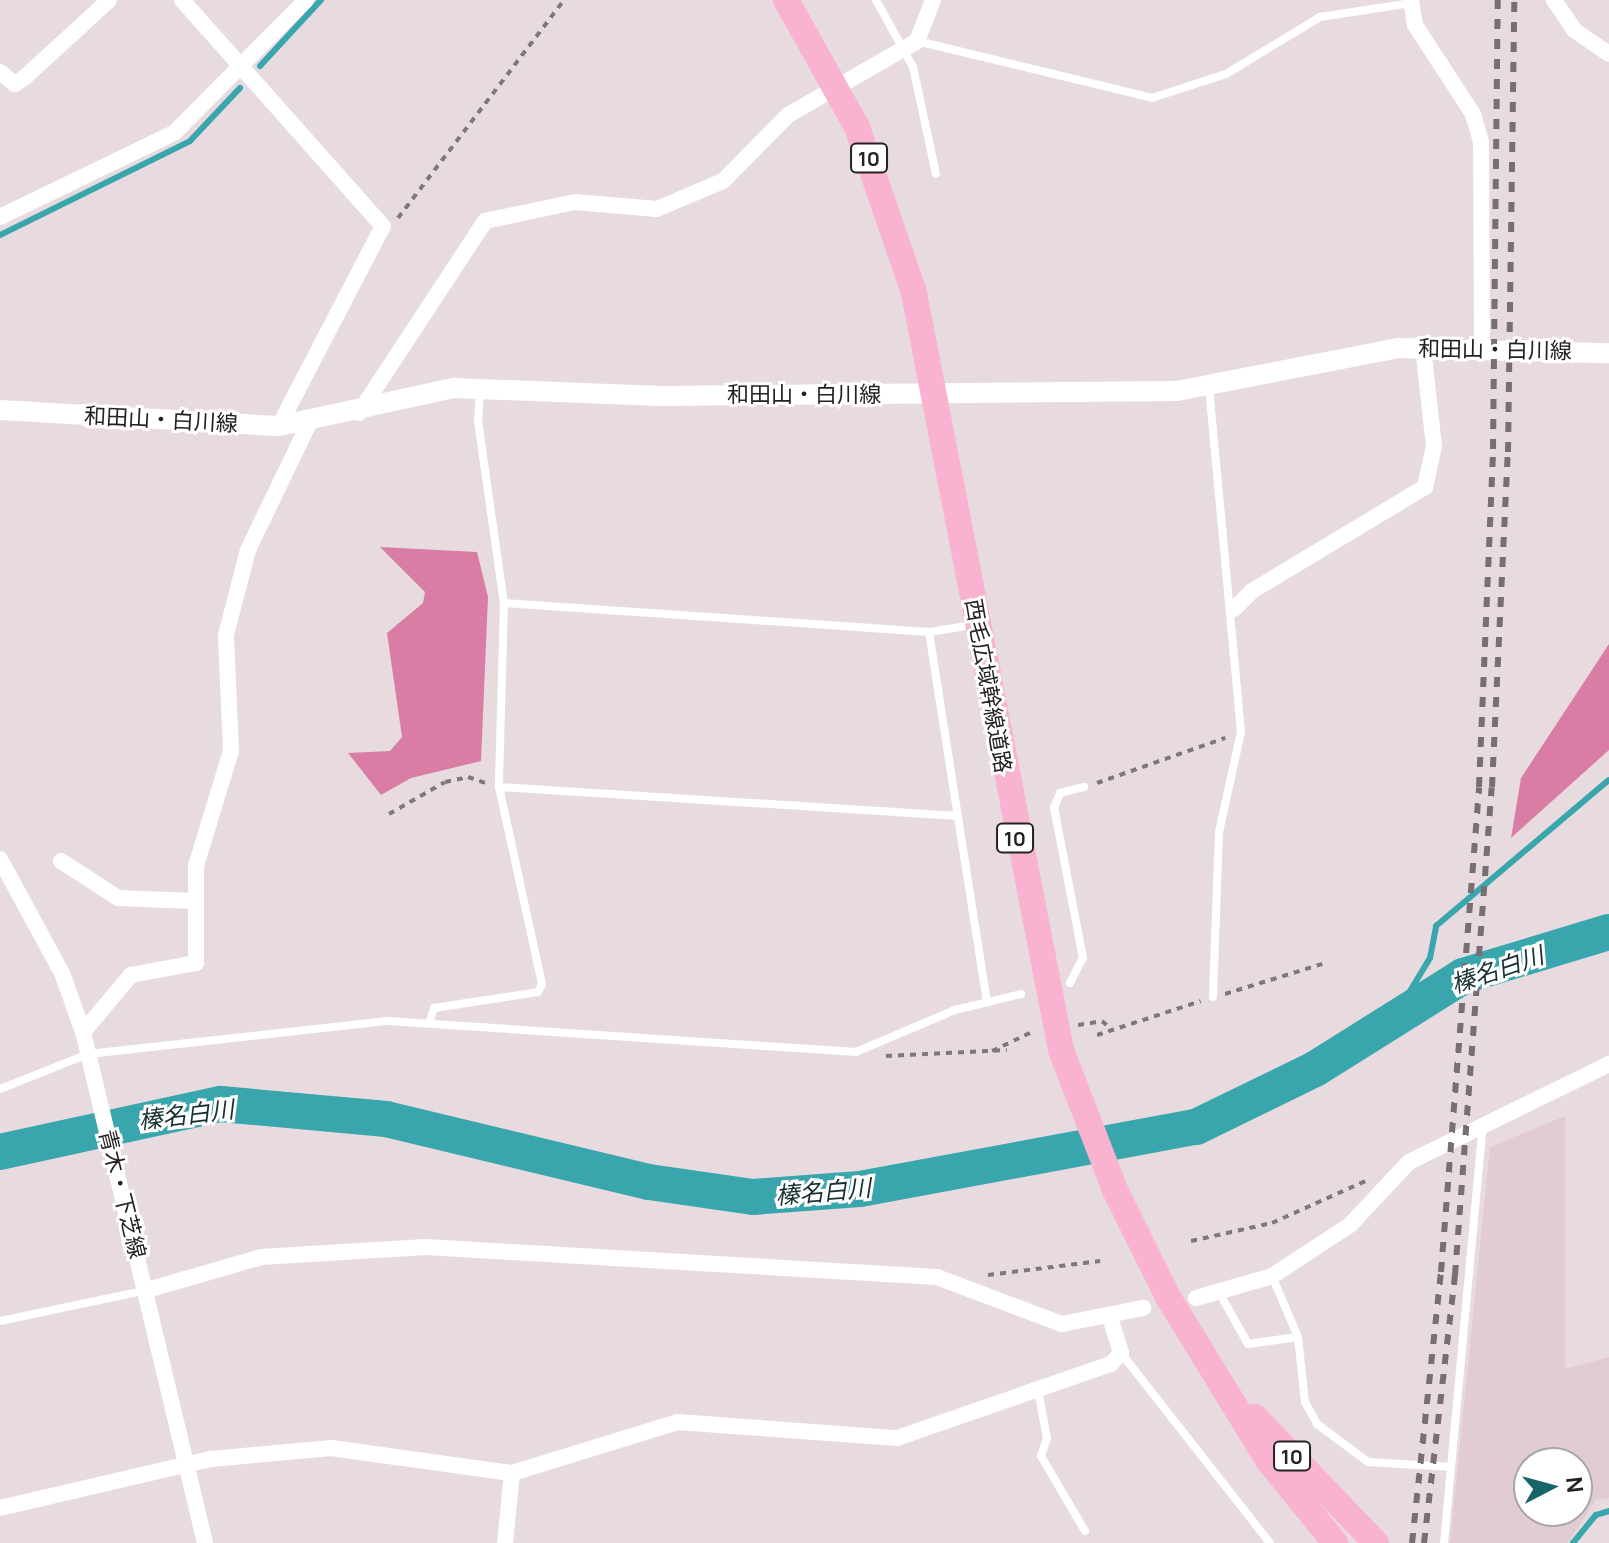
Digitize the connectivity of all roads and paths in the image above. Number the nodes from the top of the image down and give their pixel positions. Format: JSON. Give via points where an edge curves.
{"nodes":[{"id":1,"x":109,"y":0,"type":"edge"},
{"id":2,"x":182,"y":0,"type":"edge"},
{"id":3,"x":306,"y":0,"type":"edge"},
{"id":4,"x":564,"y":0,"type":"edge"},
{"id":5,"x":786,"y":0,"type":"edge"},
{"id":6,"x":876,"y":0,"type":"edge"},
{"id":7,"x":933,"y":0,"type":"edge"},
{"id":8,"x":1554,"y":0,"type":"edge"},
{"id":9,"x":1411,"y":1,"type":"edge"},
{"id":10,"x":907,"y":48,"type":"junction"},
{"id":11,"x":1609,"y":54,"type":"edge"},
{"id":12,"x":243,"y":67,"type":"junction"},
{"id":13,"x":0,"y":72,"type":"edge"},
{"id":14,"x":936,"y":174,"type":"dead end"},
{"id":15,"x":0,"y":217,"type":"edge"},
{"id":16,"x":383,"y":226,"type":"junction"},
{"id":17,"x":1482,"y":346,"type":"junction"},
{"id":18,"x":1423,"y":348,"type":"junction"},
{"id":19,"x":1609,"y":353,"type":"edge"},
{"id":20,"x":480,"y":387,"type":"junction"},
{"id":21,"x":1209,"y":387,"type":"junction"},
{"id":22,"x":935,"y":392,"type":"junction"},
{"id":23,"x":0,"y":410,"type":"edge"},
{"id":24,"x":359,"y":413,"type":"junction"},
{"id":25,"x":309,"y":423,"type":"junction"},
{"id":26,"x":279,"y":426,"type":"junction"},
{"id":27,"x":504,"y":603,"type":"junction"},
{"id":28,"x":1234,"y":609,"type":"junction"},
{"id":29,"x":978,"y":625,"type":"junction"},
{"id":30,"x":929,"y":632,"type":"junction"},
{"id":31,"x":1241,"y":732,"type":"junction"},
{"id":32,"x":499,"y":787,"type":"junction"},
{"id":33,"x":1084,"y":787,"type":"joint"},
{"id":34,"x":389,"y":814,"type":"dead end"},
{"id":35,"x":958,"y":816,"type":"junction"},
{"id":36,"x":0,"y":859,"type":"edge"},
{"id":37,"x":61,"y":861,"type":"dead end"},
{"id":38,"x":195,"y":901,"type":"junction"},
{"id":39,"x":1322,"y":964,"type":"dead end"},
{"id":40,"x":1070,"y":983,"type":"dead end"},
{"id":41,"x":1021,"y":994,"type":"dead end"},
{"id":42,"x":1213,"y":997,"type":"junction"},
{"id":43,"x":987,"y":1002,"type":"junction"},
{"id":44,"x":430,"y":1021,"type":"junction"},
{"id":45,"x":1079,"y":1024,"type":"dead end"},
{"id":46,"x":1112,"y":1030,"type":"junction"},
{"id":47,"x":83,"y":1032,"type":"junction"},
{"id":48,"x":1030,"y":1032,"type":"dead end"},
{"id":49,"x":1097,"y":1035,"type":"dead end"},
{"id":50,"x":1007,"y":1050,"type":"dead end"},
{"id":51,"x":856,"y":1052,"type":"junction"},
{"id":52,"x":990,"y":1052,"type":"junction"},
{"id":53,"x":88,"y":1054,"type":"junction"},
{"id":54,"x":1609,"y":1064,"type":"edge"},
{"id":55,"x":0,"y":1089,"type":"edge"},
{"id":56,"x":1483,"y":1123,"type":"junction"},
{"id":57,"x":1399,"y":1170,"type":"junction"},
{"id":58,"x":1191,"y":1241,"type":"dead end"},
{"id":59,"x":1100,"y":1261,"type":"dead end"},
{"id":60,"x":984,"y":1276,"type":"dead end"},
{"id":61,"x":1272,"y":1276,"type":"junction"},
{"id":62,"x":147,"y":1290,"type":"junction"},
{"id":63,"x":1220,"y":1294,"type":"junction"},
{"id":64,"x":1196,"y":1298,"type":"dead end"},
{"id":65,"x":1143,"y":1308,"type":"dead end"},
{"id":66,"x":1110,"y":1317,"type":"junction"},
{"id":67,"x":0,"y":1321,"type":"edge"},
{"id":68,"x":1298,"y":1337,"type":"junction"},
{"id":69,"x":1121,"y":1353,"type":"junction"},
{"id":70,"x":1211,"y":1366,"type":"junction"},
{"id":71,"x":1037,"y":1386,"type":"junction"},
{"id":72,"x":187,"y":1463,"type":"junction"},
{"id":73,"x":1451,"y":1467,"type":"junction"},
{"id":74,"x":512,"y":1473,"type":"junction"},
{"id":75,"x":0,"y":1508,"type":"edge"},
{"id":76,"x":1085,"y":1531,"type":"dead end"},
{"id":77,"x":205,"y":1543,"type":"edge"},
{"id":78,"x":505,"y":1543,"type":"edge"},
{"id":79,"x":1270,"y":1543,"type":"edge"},
{"id":80,"x":1335,"y":1543,"type":"edge"},
{"id":81,"x":1376,"y":1543,"type":"edge"},
{"id":82,"x":1444,"y":1543,"type":"edge"}],
"edges":[{"from":1,"to":13,"type":"street","via":[[15,84]]},
{"from":2,"to":12,"type":"street"},
{"from":3,"to":12,"type":"street"},
{"from":4,"to":16,"type":"path","via":[[398,218]]},
{"from":5,"to":22,"type":"main road","name":"西毛広域幹線道路","number":"10","via":[[857,127],[890,211]]},
{"from":6,"to":10,"type":"lane"},
{"from":7,"to":10,"type":"street"},
{"from":8,"to":11,"type":"street","via":[[1574,30]]},
{"from":9,"to":10,"type":"lane","via":[[1320,17],[1226,74],[1152,98]]},
{"from":9,"to":17,"type":"street","via":[[1415,25],[1473,114],[1481,142]]},
{"from":10,"to":14,"type":"lane"},
{"from":10,"to":24,"type":"street","via":[[788,115],[723,181],[657,209],[575,202],[497,213]]},
{"from":12,"to":15,"type":"street","via":[[174,133]]},
{"from":12,"to":16,"type":"street"},
{"from":16,"to":26,"type":"street"},
{"from":17,"to":18,"type":"street","name":"和田山・白川線"},
{"from":17,"to":19,"type":"street","name":"和田山・白川線"},
{"from":18,"to":21,"type":"street","name":"和田山・白川線"},
{"from":18,"to":28,"type":"street","via":[[1434,446],[1425,487],[1252,591]]},
{"from":20,"to":22,"type":"street","name":"和田山・白川線","via":[[666,396]]},
{"from":20,"to":24,"type":"street","name":"和田山・白川線","via":[[418,393]]},
{"from":20,"to":27,"type":"lane","via":[[478,421]]},
{"from":21,"to":22,"type":"street","name":"和田山・白川線"},
{"from":21,"to":28,"type":"lane"},
{"from":22,"to":29,"type":"main road","name":"西毛広域幹線道路","number":"10"},
{"from":23,"to":26,"type":"street","name":"和田山・白川線"},
{"from":24,"to":25,"type":"street","name":"和田山・白川線"},
{"from":25,"to":26,"type":"street","name":"和田山・白川線"},
{"from":25,"to":38,"type":"street","via":[[248,550],[226,635],[231,751],[196,866]]},
{"from":27,"to":30,"type":"lane"},
{"from":27,"to":32,"type":"lane"},
{"from":28,"to":31,"type":"lane"},
{"from":29,"to":30,"type":"lane"},
{"from":29,"to":70,"type":"main road","name":"西毛広域幹線道路","number":"10","via":[[1061,1050],[1141,1248]]},
{"from":30,"to":35,"type":"lane"},
{"from":31,"to":33,"type":"path"},
{"from":31,"to":42,"type":"lane","via":[[1219,832]]},
{"from":32,"to":34,"type":"path","via":[[468,777],[445,782]]},
{"from":32,"to":35,"type":"lane"},
{"from":32,"to":44,"type":"lane","via":[[542,984],[538,992],[434,1008]]},
{"from":33,"to":40,"type":"lane","via":[[1060,793],[1054,808],[1083,958]]},
{"from":35,"to":43,"type":"lane"},
{"from":36,"to":47,"type":"street","name":"青木・下芝線","via":[[62,973]]},
{"from":37,"to":38,"type":"street","via":[[118,898]]},
{"from":38,"to":47,"type":"street","via":[[196,963],[131,975]]},
{"from":39,"to":42,"type":"path"},
{"from":41,"to":43,"type":"lane"},
{"from":42,"to":46,"type":"path"},
{"from":43,"to":51,"type":"lane"},
{"from":44,"to":51,"type":"lane"},
{"from":44,"to":53,"type":"lane"},
{"from":45,"to":46,"type":"path","via":[[1102,1021]]},
{"from":46,"to":49,"type":"path"},
{"from":47,"to":53,"type":"street","name":"青木・下芝線"},
{"from":48,"to":52,"type":"path"},
{"from":50,"to":52,"type":"path"},
{"from":51,"to":52,"type":"path"},
{"from":53,"to":55,"type":"lane"},
{"from":53,"to":62,"type":"street","name":"青木・下芝線"},
{"from":54,"to":56,"type":"street"},
{"from":56,"to":57,"type":"street"},
{"from":56,"to":73,"type":"lane"},
{"from":57,"to":58,"type":"path","via":[[1272,1223]]},
{"from":57,"to":61,"type":"street","via":[[1350,1225]]},
{"from":59,"to":60,"type":"path"},
{"from":61,"to":63,"type":"street"},
{"from":61,"to":68,"type":"lane"},
{"from":62,"to":66,"type":"street","via":[[261,1257],[426,1247],[937,1277],[1034,1318],[1062,1324]]},
{"from":62,"to":67,"type":"lane"},
{"from":62,"to":72,"type":"street","name":"青木・下芝線"},
{"from":63,"to":64,"type":"street"},
{"from":63,"to":68,"type":"lane","via":[[1248,1344]]},
{"from":65,"to":66,"type":"street"},
{"from":66,"to":69,"type":"street"},
{"from":68,"to":73,"type":"lane","via":[[1305,1402],[1352,1456]]},
{"from":69,"to":71,"type":"street","via":[[1111,1364]]},
{"from":69,"to":79,"type":"lane"},
{"from":70,"to":80,"type":"main road","name":"西毛広域幹線道路","number":"10","via":[[1268,1460]]},
{"from":70,"to":81,"type":"main road","name":"西毛広域幹線道路","number":"10"},
{"from":71,"to":74,"type":"street","via":[[897,1438],[678,1422]]},
{"from":71,"to":76,"type":"lane","via":[[1047,1438],[1041,1456]]},
{"from":72,"to":74,"type":"street","via":[[331,1448]]},
{"from":72,"to":75,"type":"street"},
{"from":72,"to":77,"type":"street","name":"青木・下芝線"},
{"from":73,"to":82,"type":"lane"},
{"from":74,"to":78,"type":"street"}]}
